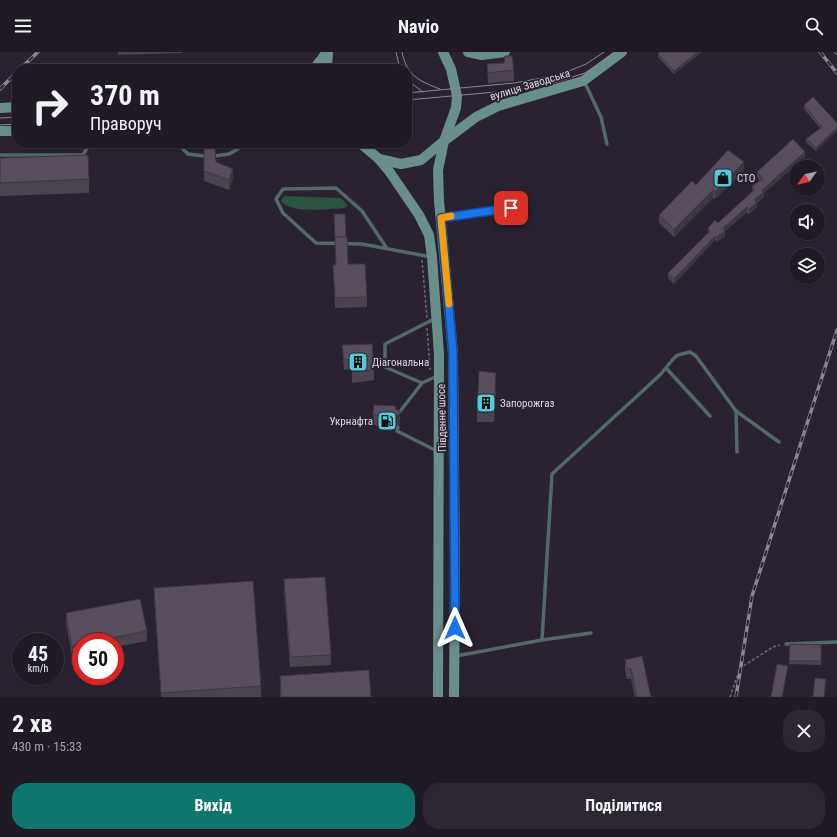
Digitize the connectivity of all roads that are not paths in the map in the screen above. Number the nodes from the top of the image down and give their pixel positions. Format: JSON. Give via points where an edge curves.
{"nodes":[{"id":1,"x":328,"y":52,"type":"edge"},
{"id":2,"x":443,"y":52,"type":"edge"},
{"id":3,"x":468,"y":52,"type":"edge"},
{"id":4,"x":505,"y":52,"type":"edge"},
{"id":5,"x":622,"y":52,"type":"edge"},
{"id":6,"x":318,"y":64,"type":"edge"},
{"id":7,"x":327,"y":64,"type":"edge"},
{"id":8,"x":584,"y":81,"type":"junction"},
{"id":9,"x":12,"y":107,"type":"edge"},
{"id":10,"x":0,"y":108,"type":"edge"},
{"id":11,"x":12,"y":130,"type":"edge"},
{"id":12,"x":0,"y":131,"type":"edge"},
{"id":13,"x":444,"y":140,"type":"junction"},
{"id":14,"x":607,"y":144,"type":"dead end"},
{"id":15,"x":87,"y":148,"type":"edge"},
{"id":16,"x":182,"y":148,"type":"dead end"},
{"id":17,"x":366,"y":148,"type":"edge"},
{"id":18,"x":238,"y":149,"type":"dead end"},
{"id":19,"x":0,"y":156,"type":"edge"},
{"id":20,"x":204,"y":156,"type":"edge"},
{"id":21,"x":215,"y":156,"type":"edge"},
{"id":22,"x":379,"y":159,"type":"junction"},
{"id":23,"x":511,"y":208,"type":"dead end"},
{"id":24,"x":441,"y":218,"type":"junction"},
{"id":25,"x":386,"y":247,"type":"junction"},
{"id":26,"x":427,"y":256,"type":"junction"},
{"id":27,"x":431,"y":321,"type":"junction"},
{"id":28,"x":666,"y":368,"type":"junction"},
{"id":29,"x":434,"y":377,"type":"junction"},
{"id":30,"x":422,"y":383,"type":"junction"},
{"id":31,"x":736,"y":411,"type":"junction"},
{"id":32,"x":398,"y":416,"type":"edge"},
{"id":33,"x":710,"y":416,"type":"dead end"},
{"id":34,"x":398,"y":427,"type":"dead end"},
{"id":35,"x":779,"y":442,"type":"dead end"},
{"id":36,"x":439,"y":452,"type":"junction"},
{"id":37,"x":736,"y":452,"type":"dead end"},
{"id":38,"x":438,"y":571,"type":"junction"},
{"id":39,"x":455,"y":572,"type":"junction"},
{"id":40,"x":591,"y":633,"type":"dead end"},
{"id":41,"x":542,"y":640,"type":"junction"},
{"id":42,"x":837,"y":642,"type":"edge"},
{"id":43,"x":786,"y":644,"type":"road end"},
{"id":44,"x":454,"y":656,"type":"junction"},
{"id":45,"x":438,"y":697,"type":"edge"},
{"id":46,"x":454,"y":697,"type":"edge"}],
"edges":[{"from":1,"to":6,"type":"main road"},
{"from":1,"to":7,"type":"main road"},
{"from":2,"to":13,"type":"main road","name":"Південне шосе","via":[[454,77],[457,96],[456,108]]},
{"from":3,"to":4,"type":"main road","via":[[482,55]]},
{"from":5,"to":8,"type":"main road","name":"вулиця Заводська"},
{"from":8,"to":13,"type":"main road","name":"вулиця Заводська","via":[[498,106],[476,117]]},
{"from":8,"to":14,"type":"lane","via":[[601,117]]},
{"from":9,"to":10,"type":"main road"},
{"from":11,"to":12,"type":"main road"},
{"from":13,"to":22,"type":"main road","name":"вулиця Заводська","via":[[421,160],[401,164]]},
{"from":13,"to":24,"type":"main road","name":"Південне шосе","via":[[438,170]]},
{"from":15,"to":19,"type":"lane","via":[[82,155]]},
{"from":16,"to":20,"type":"lane","via":[[188,154]]},
{"from":17,"to":22,"type":"main road","name":"Південне шосе"},
{"from":18,"to":21,"type":"lane","via":[[229,154]]},
{"from":22,"to":26,"type":"main road","name":"Південне шосе","via":[[419,215],[429,235]]},
{"from":23,"to":24,"type":"lane"},
{"from":24,"to":39,"type":"main road","name":"Південне шосе","via":[[453,353]]},
{"from":25,"to":25,"type":"lane","via":[[362,211],[336,188],[283,190],[276,199],[283,213],[316,243]]},
{"from":25,"to":26,"type":"lane"},
{"from":26,"to":27,"type":"main road","name":"Південне шосе"},
{"from":27,"to":29,"type":"main road","name":"Південне шосе"},
{"from":27,"to":30,"type":"lane","via":[[384,344],[385,367]]},
{"from":28,"to":31,"type":"lane","via":[[678,354],[690,352],[696,356]]},
{"from":28,"to":33,"type":"lane"},
{"from":28,"to":41,"type":"lane","via":[[552,474]]},
{"from":29,"to":30,"type":"lane"},
{"from":29,"to":36,"type":"main road","name":"Південне шосе"},
{"from":30,"to":32,"type":"lane"},
{"from":31,"to":35,"type":"lane"},
{"from":31,"to":37,"type":"lane"},
{"from":34,"to":36,"type":"lane","via":[[397,431]]},
{"from":36,"to":38,"type":"main road","name":"Південне шосе"},
{"from":38,"to":39,"type":"main road"},
{"from":38,"to":45,"type":"main road","name":"Південне шосе"},
{"from":39,"to":44,"type":"main road","name":"Південне шосе"},
{"from":40,"to":41,"type":"lane"},
{"from":41,"to":44,"type":"lane"},
{"from":42,"to":43,"type":"lane"},
{"from":44,"to":46,"type":"main road","name":"Південне шосе"}]}
